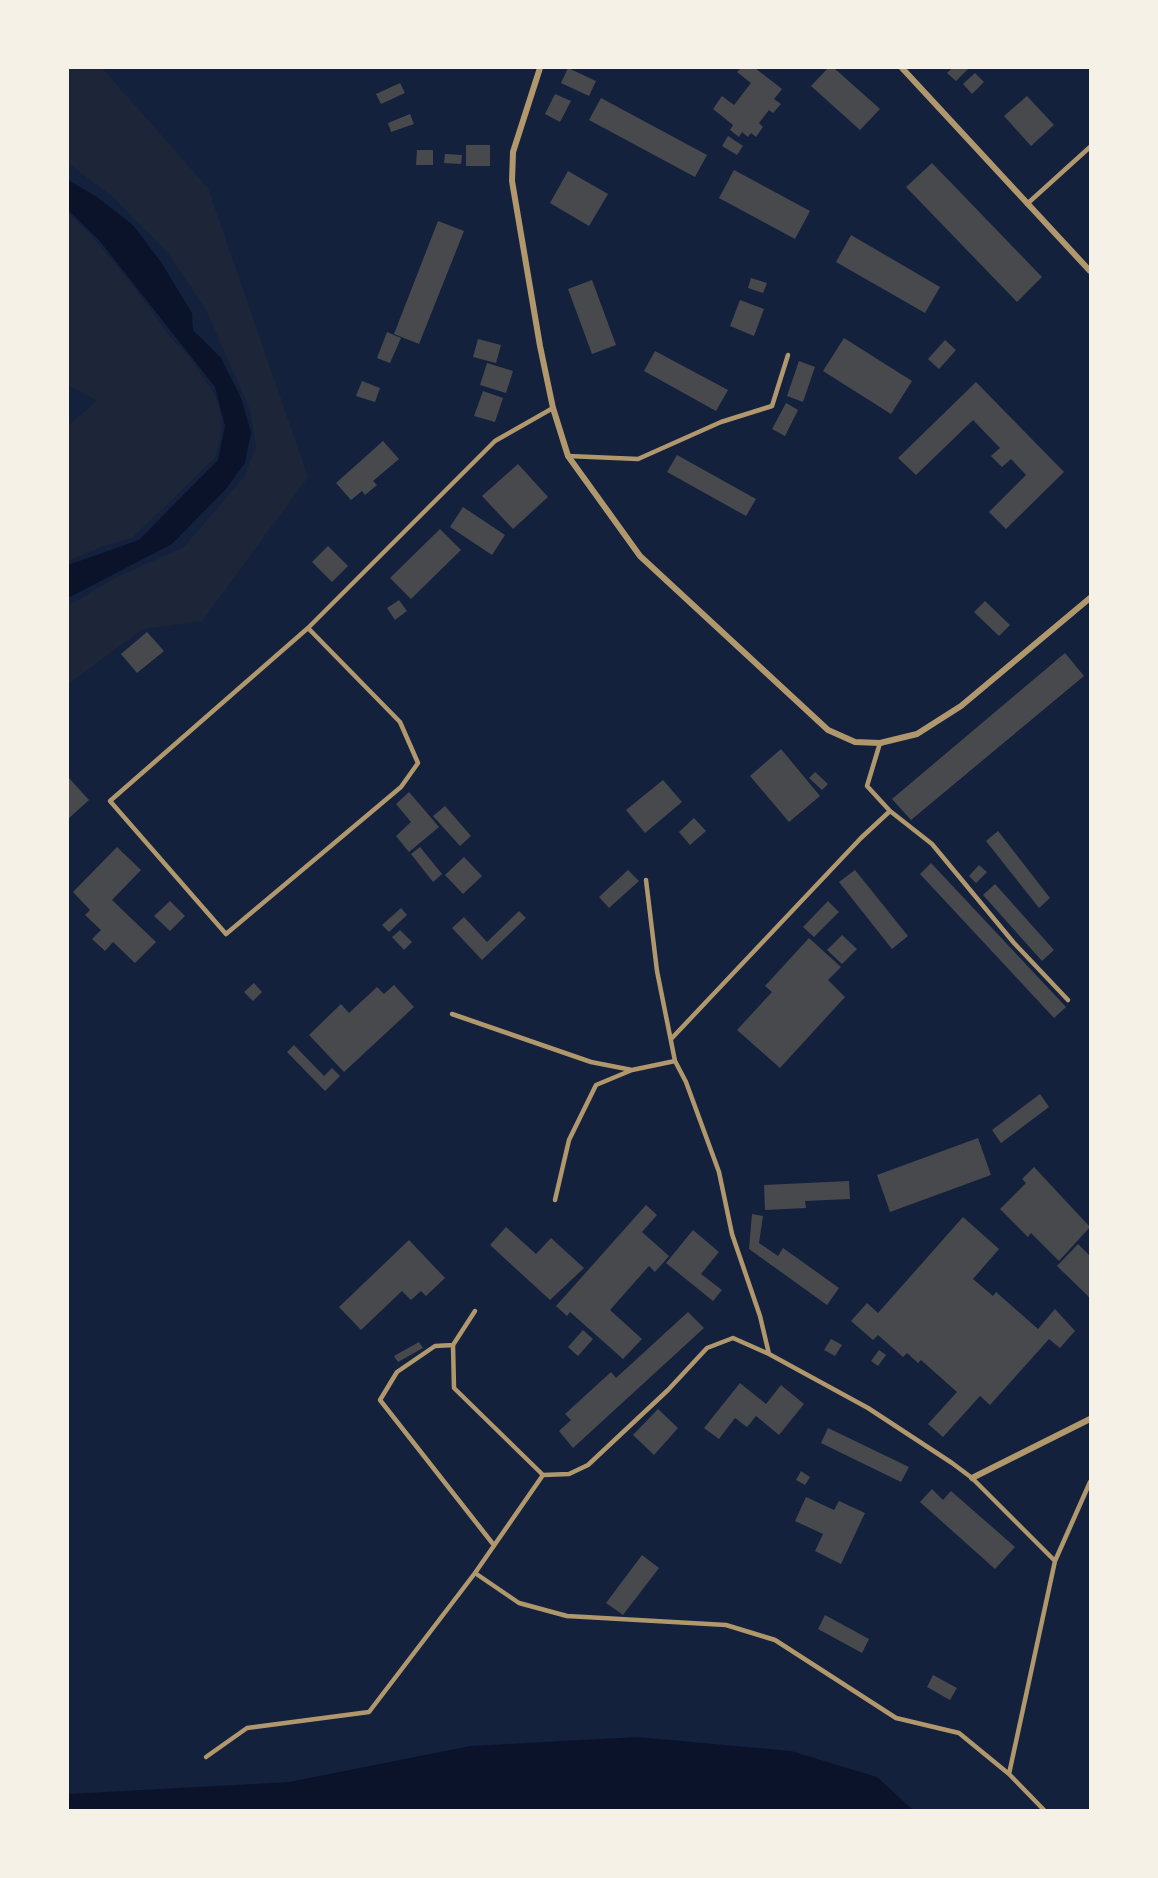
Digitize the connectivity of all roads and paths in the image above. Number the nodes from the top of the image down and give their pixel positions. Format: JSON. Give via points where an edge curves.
{"nodes":[{"id":1,"x":540,"y":68,"type":"edge"},
{"id":2,"x":902,"y":68,"type":"edge"},
{"id":3,"x":1090,"y":147,"type":"edge"},
{"id":4,"x":1027,"y":204,"type":"junction"},
{"id":5,"x":1090,"y":271,"type":"edge"},
{"id":6,"x":788,"y":355,"type":"dead end"},
{"id":7,"x":553,"y":408,"type":"junction"},
{"id":8,"x":567,"y":456,"type":"junction"},
{"id":9,"x":1090,"y":598,"type":"edge"},
{"id":10,"x":308,"y":628,"type":"junction"},
{"id":11,"x":880,"y":743,"type":"junction"},
{"id":12,"x":890,"y":811,"type":"junction"},
{"id":13,"x":646,"y":880,"type":"dead end"},
{"id":14,"x":1068,"y":1000,"type":"dead end"},
{"id":15,"x":452,"y":1014,"type":"dead end"},
{"id":16,"x":672,"y":1038,"type":"junction"},
{"id":17,"x":675,"y":1060,"type":"junction"},
{"id":18,"x":632,"y":1070,"type":"junction"},
{"id":19,"x":555,"y":1200,"type":"dead end"},
{"id":20,"x":476,"y":1311,"type":"dead end"},
{"id":21,"x":453,"y":1345,"type":"junction"},
{"id":22,"x":769,"y":1354,"type":"junction"},
{"id":23,"x":1090,"y":1419,"type":"edge"},
{"id":24,"x":543,"y":1475,"type":"junction"},
{"id":25,"x":972,"y":1478,"type":"junction"},
{"id":26,"x":1090,"y":1482,"type":"edge"},
{"id":27,"x":494,"y":1544,"type":"junction"},
{"id":28,"x":1055,"y":1560,"type":"junction"},
{"id":29,"x":475,"y":1573,"type":"junction"},
{"id":30,"x":206,"y":1757,"type":"dead end"},
{"id":31,"x":1009,"y":1774,"type":"junction"},
{"id":32,"x":1044,"y":1810,"type":"edge"}],
"edges":[{"from":1,"to":7,"type":"street","via":[[513,152],[512,181]]},
{"from":2,"to":4,"type":"street"},
{"from":3,"to":4,"type":"lane"},
{"from":4,"to":5,"type":"street"},
{"from":6,"to":8,"type":"lane","via":[[772,406],[721,422],[638,459]]},
{"from":7,"to":8,"type":"street"},
{"from":7,"to":10,"type":"lane","via":[[495,441]]},
{"from":8,"to":11,"type":"street","via":[[640,556],[819,722],[855,742]]},
{"from":9,"to":11,"type":"street","via":[[961,706],[917,734]]},
{"from":10,"to":10,"type":"lane","via":[[400,722],[418,763],[400,787],[226,934],[110,801]]},
{"from":11,"to":12,"type":"lane","via":[[867,786]]},
{"from":12,"to":14,"type":"lane","via":[[932,844],[1014,943]]},
{"from":12,"to":16,"type":"lane"},
{"from":13,"to":16,"type":"lane","via":[[657,971]]},
{"from":15,"to":18,"type":"lane","via":[[591,1062]]},
{"from":16,"to":17,"type":"lane"},
{"from":17,"to":18,"type":"lane"},
{"from":17,"to":22,"type":"lane","via":[[719,1172],[732,1234]]},
{"from":18,"to":19,"type":"lane","via":[[596,1085],[569,1140]]},
{"from":20,"to":21,"type":"lane"},
{"from":21,"to":24,"type":"lane","via":[[454,1388]]},
{"from":21,"to":27,"type":"lane","via":[[435,1346],[397,1372],[380,1400]]},
{"from":22,"to":24,"type":"lane","via":[[734,1338],[707,1348],[588,1465],[569,1474]]},
{"from":22,"to":25,"type":"lane","via":[[868,1408]]},
{"from":23,"to":25,"type":"street"},
{"from":24,"to":27,"type":"lane"},
{"from":25,"to":28,"type":"lane"},
{"from":26,"to":28,"type":"lane"},
{"from":27,"to":29,"type":"lane"},
{"from":28,"to":31,"type":"lane"},
{"from":29,"to":30,"type":"lane","via":[[369,1712],[247,1728]]},
{"from":29,"to":31,"type":"lane","via":[[519,1603],[567,1616],[726,1624],[775,1640],[896,1718],[959,1733]]},
{"from":31,"to":32,"type":"lane"}]}
